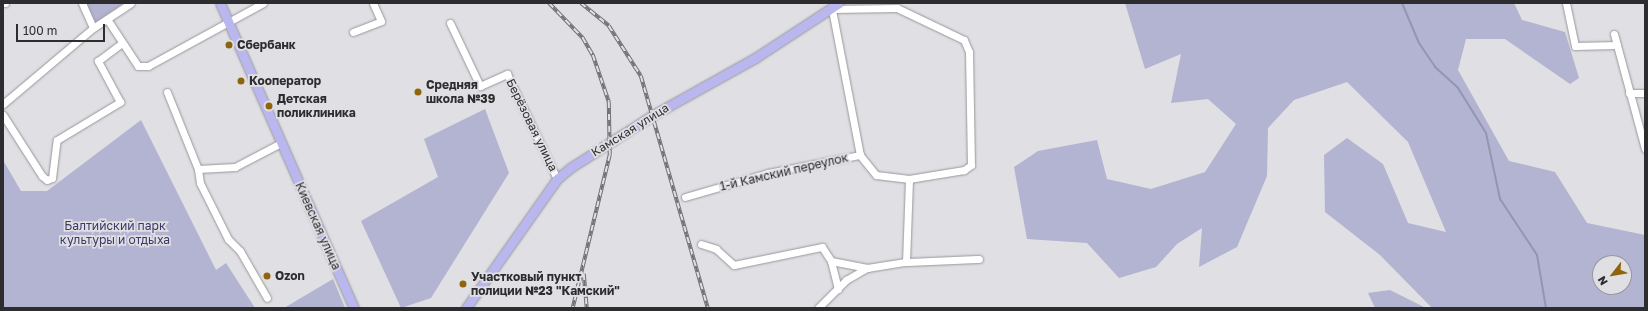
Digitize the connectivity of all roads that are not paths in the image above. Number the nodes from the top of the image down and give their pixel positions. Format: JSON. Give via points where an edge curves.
{"nodes":[{"id":1,"x":82,"y":3,"type":"edge"},
{"id":2,"x":131,"y":3,"type":"edge"},
{"id":3,"x":220,"y":3,"type":"edge"},
{"id":4,"x":263,"y":3,"type":"edge"},
{"id":5,"x":373,"y":3,"type":"edge"},
{"id":6,"x":1566,"y":3,"type":"edge"},
{"id":7,"x":836,"y":6,"type":"edge"},
{"id":8,"x":107,"y":19,"type":"junction"},
{"id":9,"x":228,"y":23,"type":"junction"},
{"id":10,"x":450,"y":24,"type":"dead end"},
{"id":11,"x":93,"y":28,"type":"junction"},
{"id":12,"x":353,"y":32,"type":"dead end"},
{"id":13,"x":1614,"y":34,"type":"dead end"},
{"id":14,"x":122,"y":43,"type":"junction"},
{"id":15,"x":1617,"y":45,"type":"junction"},
{"id":16,"x":167,"y":92,"type":"dead end"},
{"id":17,"x":1629,"y":93,"type":"junction"},
{"id":18,"x":1645,"y":93,"type":"edge"},
{"id":19,"x":3,"y":104,"type":"edge"},
{"id":20,"x":3,"y":115,"type":"edge"},
{"id":21,"x":281,"y":143,"type":"junction"},
{"id":22,"x":1645,"y":149,"type":"edge"},
{"id":23,"x":860,"y":155,"type":"junction"},
{"id":24,"x":198,"y":169,"type":"junction"},
{"id":25,"x":557,"y":179,"type":"junction"},
{"id":26,"x":909,"y":179,"type":"junction"},
{"id":27,"x":685,"y":197,"type":"dead end"},
{"id":28,"x":701,"y":244,"type":"dead end"},
{"id":29,"x":979,"y":259,"type":"dead end"},
{"id":30,"x":831,"y":261,"type":"junction"},
{"id":31,"x":906,"y":262,"type":"junction"},
{"id":32,"x":867,"y":268,"type":"junction"},
{"id":33,"x":838,"y":289,"type":"junction"},
{"id":34,"x":267,"y":298,"type":"dead end"},
{"id":35,"x":354,"y":308,"type":"edge"},
{"id":36,"x":466,"y":308,"type":"edge"},
{"id":37,"x":818,"y":308,"type":"edge"}],
"edges":[{"from":1,"to":11,"type":"street"},
{"from":2,"to":8,"type":"street"},
{"from":3,"to":9,"type":"main road","name":"Киевская улица"},
{"from":4,"to":9,"type":"street"},
{"from":5,"to":12,"type":"street","via":[[381,20]]},
{"from":6,"to":15,"type":"street","via":[[1575,46]]},
{"from":7,"to":23,"type":"street"},
{"from":7,"to":25,"type":"main road","name":"Камская улица","via":[[755,58],[653,115]]},
{"from":7,"to":26,"type":"street","via":[[897,8],[964,40],[969,52],[971,165],[957,172]]},
{"from":8,"to":11,"type":"street"},
{"from":8,"to":14,"type":"street"},
{"from":9,"to":14,"type":"street","via":[[148,66],[138,66]]},
{"from":9,"to":21,"type":"main road","name":"Киевская улица"},
{"from":10,"to":25,"type":"street","name":"Берёзовая улица","via":[[480,86],[507,74]]},
{"from":11,"to":19,"type":"street"},
{"from":13,"to":15,"type":"street"},
{"from":14,"to":20,"type":"street","via":[[98,61],[120,102],[57,140],[52,178],[47,180],[42,176]]},
{"from":15,"to":17,"type":"street"},
{"from":16,"to":24,"type":"street"},
{"from":17,"to":18,"type":"street"},
{"from":17,"to":22,"type":"street"},
{"from":21,"to":24,"type":"street","via":[[235,167]]},
{"from":21,"to":35,"type":"main road","name":"Киевская улица"},
{"from":23,"to":26,"type":"street","via":[[876,175]]},
{"from":23,"to":27,"type":"street","name":"1-й Камский переулок","via":[[768,173]]},
{"from":24,"to":34,"type":"street","via":[[200,183],[228,239],[240,252]]},
{"from":25,"to":36,"type":"main road","name":"Камская улица"},
{"from":26,"to":31,"type":"street"},
{"from":28,"to":30,"type":"street","via":[[716,249],[734,265],[822,247]]},
{"from":29,"to":31,"type":"street"},
{"from":30,"to":32,"type":"street"},
{"from":30,"to":33,"type":"street"},
{"from":31,"to":32,"type":"street"},
{"from":32,"to":33,"type":"street"},
{"from":33,"to":37,"type":"street"}]}
